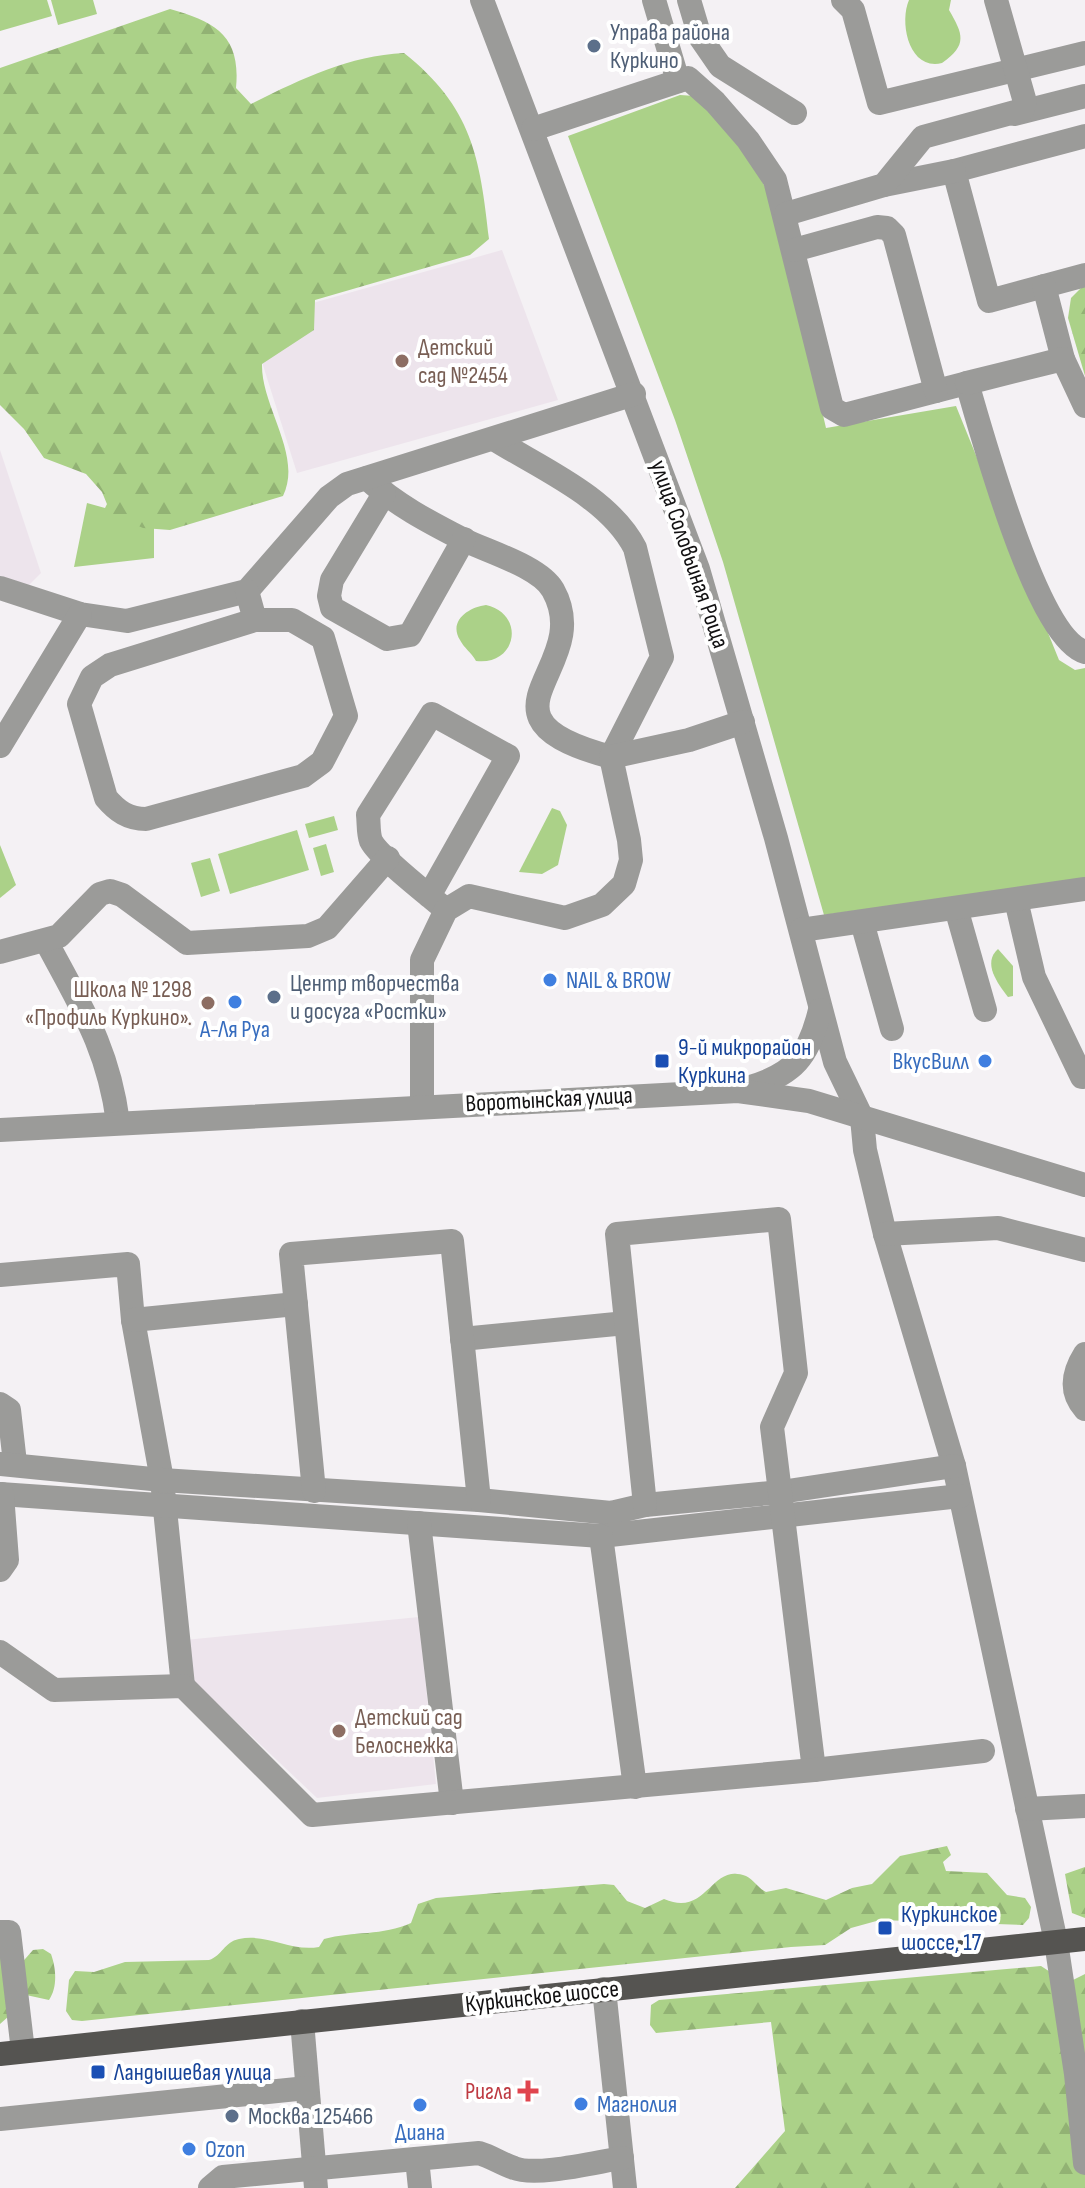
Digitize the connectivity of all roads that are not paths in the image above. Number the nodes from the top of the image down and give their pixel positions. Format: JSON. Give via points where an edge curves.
{"nodes":[{"id":1,"x":482,"y":0,"type":"edge"},
{"id":2,"x":654,"y":0,"type":"edge"},
{"id":3,"x":689,"y":0,"type":"edge"},
{"id":4,"x":843,"y":0,"type":"edge"},
{"id":5,"x":996,"y":0,"type":"edge"},
{"id":6,"x":1085,"y":53,"type":"edge"},
{"id":7,"x":720,"y":66,"type":"junction"},
{"id":8,"x":1016,"y":70,"type":"junction"},
{"id":9,"x":683,"y":80,"type":"junction"},
{"id":10,"x":1085,"y":96,"type":"edge"},
{"id":11,"x":795,"y":113,"type":"dead end"},
{"id":12,"x":1014,"y":114,"type":"junction"},
{"id":13,"x":533,"y":129,"type":"junction"},
{"id":14,"x":1085,"y":136,"type":"edge"},
{"id":15,"x":954,"y":171,"type":"junction"},
{"id":16,"x":884,"y":185,"type":"junction"},
{"id":17,"x":786,"y":214,"type":"junction"},
{"id":18,"x":794,"y":250,"type":"junction"},
{"id":19,"x":1085,"y":275,"type":"edge"},
{"id":20,"x":1044,"y":286,"type":"junction"},
{"id":21,"x":1063,"y":359,"type":"junction"},
{"id":22,"x":967,"y":383,"type":"junction"},
{"id":23,"x":936,"y":391,"type":"junction"},
{"id":24,"x":634,"y":394,"type":"junction"},
{"id":25,"x":1085,"y":406,"type":"edge"},
{"id":26,"x":494,"y":439,"type":"junction"},
{"id":27,"x":376,"y":486,"type":"junction"},
{"id":28,"x":464,"y":539,"type":"junction"},
{"id":29,"x":0,"y":588,"type":"edge"},
{"id":30,"x":247,"y":591,"type":"junction"},
{"id":31,"x":80,"y":614,"type":"junction"},
{"id":32,"x":255,"y":620,"type":"junction"},
{"id":33,"x":1085,"y":652,"type":"edge"},
{"id":34,"x":743,"y":722,"type":"junction"},
{"id":35,"x":0,"y":746,"type":"edge"},
{"id":36,"x":611,"y":757,"type":"junction"},
{"id":37,"x":388,"y":858,"type":"junction"},
{"id":38,"x":1085,"y":889,"type":"edge"},
{"id":39,"x":1016,"y":900,"type":"junction"},
{"id":40,"x":438,"y":903,"type":"junction"},
{"id":41,"x":956,"y":908,"type":"junction"},
{"id":42,"x":862,"y":922,"type":"junction"},
{"id":43,"x":801,"y":930,"type":"junction"},
{"id":44,"x":46,"y":941,"type":"junction"},
{"id":45,"x":0,"y":952,"type":"edge"},
{"id":46,"x":822,"y":1004,"type":"junction"},
{"id":47,"x":985,"y":1010,"type":"dead end"},
{"id":48,"x":892,"y":1029,"type":"dead end"},
{"id":49,"x":1082,"y":1077,"type":"dead end"},
{"id":50,"x":738,"y":1091,"type":"junction"},
{"id":51,"x":422,"y":1106,"type":"junction"},
{"id":52,"x":862,"y":1118,"type":"junction"},
{"id":53,"x":118,"y":1122,"type":"junction"},
{"id":54,"x":0,"y":1130,"type":"edge"},
{"id":55,"x":1085,"y":1185,"type":"edge"},
{"id":56,"x":885,"y":1234,"type":"junction"},
{"id":57,"x":1085,"y":1250,"type":"edge"},
{"id":58,"x":0,"y":1275,"type":"edge"},
{"id":59,"x":296,"y":1304,"type":"junction"},
{"id":60,"x":133,"y":1320,"type":"junction"},
{"id":61,"x":626,"y":1323,"type":"junction"},
{"id":62,"x":462,"y":1339,"type":"junction"},
{"id":63,"x":1085,"y":1354,"type":"edge"},
{"id":64,"x":0,"y":1404,"type":"edge"},
{"id":65,"x":1085,"y":1409,"type":"edge"},
{"id":66,"x":8,"y":1464,"type":"edge"},
{"id":67,"x":954,"y":1466,"type":"junction"},
{"id":68,"x":162,"y":1480,"type":"junction"},
{"id":69,"x":314,"y":1491,"type":"junction"},
{"id":70,"x":781,"y":1492,"type":"junction"},
{"id":71,"x":1,"y":1494,"type":"edge"},
{"id":72,"x":960,"y":1496,"type":"junction"},
{"id":73,"x":479,"y":1500,"type":"junction"},
{"id":74,"x":645,"y":1505,"type":"junction"},
{"id":75,"x":165,"y":1506,"type":"junction"},
{"id":76,"x":785,"y":1517,"type":"junction"},
{"id":77,"x":419,"y":1523,"type":"junction"},
{"id":78,"x":601,"y":1536,"type":"junction"},
{"id":79,"x":0,"y":1570,"type":"edge"},
{"id":80,"x":0,"y":1652,"type":"edge"},
{"id":81,"x":183,"y":1686,"type":"junction"},
{"id":82,"x":983,"y":1751,"type":"dead end"},
{"id":83,"x":814,"y":1770,"type":"junction"},
{"id":84,"x":635,"y":1787,"type":"junction"},
{"id":85,"x":452,"y":1803,"type":"junction"},
{"id":86,"x":1085,"y":1806,"type":"edge"},
{"id":87,"x":1027,"y":1809,"type":"junction"},
{"id":88,"x":0,"y":1932,"type":"edge"},
{"id":89,"x":1085,"y":1939,"type":"edge"},
{"id":90,"x":1056,"y":1942,"type":"junction"},
{"id":91,"x":604,"y":1989,"type":"junction"},
{"id":92,"x":302,"y":2021,"type":"junction"},
{"id":93,"x":12,"y":2052,"type":"edge"},
{"id":94,"x":307,"y":2088,"type":"junction"},
{"id":95,"x":0,"y":2119,"type":"edge"},
{"id":96,"x":622,"y":2158,"type":"junction"},
{"id":97,"x":417,"y":2159,"type":"junction"},
{"id":98,"x":1085,"y":2163,"type":"edge"},
{"id":99,"x":315,"y":2178,"type":"edge"},
{"id":100,"x":210,"y":2188,"type":"edge"},
{"id":101,"x":420,"y":2188,"type":"edge"},
{"id":102,"x":625,"y":2188,"type":"edge"}],
"edges":[{"from":1,"to":13,"type":"street","name":"улица Соловьиная Роща"},
{"from":2,"to":9,"type":"street"},
{"from":3,"to":7,"type":"street","via":[[700,37]]},
{"from":4,"to":8,"type":"street","via":[[853,10],[879,103]]},
{"from":5,"to":8,"type":"street"},
{"from":6,"to":8,"type":"street"},
{"from":7,"to":9,"type":"street"},
{"from":7,"to":11,"type":"street"},
{"from":8,"to":12,"type":"street","via":[[1025,102]]},
{"from":9,"to":13,"type":"street"},
{"from":9,"to":17,"type":"street","via":[[715,102],[766,164]]},
{"from":10,"to":12,"type":"street"},
{"from":12,"to":16,"type":"street","via":[[923,137]]},
{"from":13,"to":24,"type":"street","name":"улица Соловьиная Роща"},
{"from":14,"to":15,"type":"street"},
{"from":15,"to":16,"type":"street"},
{"from":15,"to":20,"type":"street","via":[[989,301]]},
{"from":16,"to":17,"type":"street"},
{"from":17,"to":18,"type":"street"},
{"from":18,"to":23,"type":"street","via":[[887,228],[894,235]]},
{"from":18,"to":23,"type":"street","via":[[832,408],[844,415]]},
{"from":19,"to":20,"type":"street"},
{"from":20,"to":21,"type":"street"},
{"from":21,"to":22,"type":"street"},
{"from":21,"to":25,"type":"street"},
{"from":22,"to":23,"type":"street"},
{"from":22,"to":33,"type":"street","via":[[1007,517],[1060,633],[1072,649]]},
{"from":24,"to":26,"type":"street"},
{"from":24,"to":34,"type":"street","name":"улица Соловьиная Роща","via":[[698,569]]},
{"from":26,"to":27,"type":"street"},
{"from":26,"to":36,"type":"street","via":[[590,500],[635,548],[662,657]]},
{"from":27,"to":28,"type":"street"},
{"from":27,"to":28,"type":"street","via":[[332,580],[332,608],[387,639],[410,635]]},
{"from":27,"to":30,"type":"street","via":[[347,484],[329,497]]},
{"from":28,"to":36,"type":"street","via":[[547,580],[561,616],[561,642],[537,695],[537,718],[546,730],[582,749]]},
{"from":29,"to":31,"type":"street"},
{"from":30,"to":31,"type":"street","via":[[127,621]]},
{"from":30,"to":32,"type":"street"},
{"from":31,"to":35,"type":"street"},
{"from":32,"to":32,"type":"street","via":[[110,665],[92,677],[79,704],[106,798],[116,810],[146,819],[303,776],[322,762],[346,716],[323,638],[292,620]]},
{"from":34,"to":36,"type":"street"},
{"from":34,"to":43,"type":"street","name":"улица Соловьиная Роща"},
{"from":36,"to":40,"type":"street","via":[[631,860],[624,884],[602,905],[565,918],[469,896]]},
{"from":37,"to":40,"type":"street"},
{"from":37,"to":40,"type":"street","via":[[371,841],[368,815],[432,714],[508,756]]},
{"from":37,"to":44,"type":"street","via":[[327,928],[308,936],[187,943],[110,891],[100,894],[69,929]]},
{"from":38,"to":39,"type":"street"},
{"from":39,"to":41,"type":"street"},
{"from":39,"to":49,"type":"street","via":[[1034,977]]},
{"from":40,"to":51,"type":"street","via":[[422,960]]},
{"from":41,"to":42,"type":"street"},
{"from":41,"to":47,"type":"street"},
{"from":42,"to":43,"type":"street"},
{"from":42,"to":48,"type":"street"},
{"from":43,"to":46,"type":"street","name":"улица Соловьиная Роща"},
{"from":44,"to":45,"type":"street"},
{"from":44,"to":53,"type":"street","via":[[100,1041]]},
{"from":46,"to":50,"type":"street","via":[[801,1059],[769,1082]]},
{"from":46,"to":52,"type":"street","name":"улица Соловьиная Роща","via":[[835,1062]]},
{"from":50,"to":51,"type":"street","name":"Воротынская улица"},
{"from":50,"to":52,"type":"street","name":"Воротынская улица","via":[[809,1101]]},
{"from":51,"to":53,"type":"street","name":"Воротынская улица"},
{"from":52,"to":55,"type":"street","name":"Воротынская улица"},
{"from":52,"to":56,"type":"street","name":"улица Соловьиная Роща"},
{"from":53,"to":54,"type":"street","name":"Воротынская улица"},
{"from":56,"to":57,"type":"street","via":[[988,1227]]},
{"from":56,"to":67,"type":"street","name":"улица Соловьиная Роща"},
{"from":58,"to":60,"type":"street","via":[[128,1264]]},
{"from":59,"to":60,"type":"street"},
{"from":59,"to":62,"type":"street","via":[[291,1254],[452,1241]]},
{"from":59,"to":69,"type":"street"},
{"from":60,"to":68,"type":"street"},
{"from":61,"to":62,"type":"street"},
{"from":61,"to":70,"type":"street","via":[[617,1234],[779,1219],[796,1373],[772,1427]]},
{"from":61,"to":74,"type":"street"},
{"from":62,"to":73,"type":"street"},
{"from":63,"to":65,"type":"street","via":[[1074,1392]]},
{"from":64,"to":66,"type":"street","via":[[9,1410]]},
{"from":66,"to":68,"type":"street"},
{"from":67,"to":70,"type":"street"},
{"from":67,"to":72,"type":"street","name":"улица Соловьиная Роща"},
{"from":68,"to":69,"type":"street"},
{"from":68,"to":75,"type":"street"},
{"from":69,"to":73,"type":"street"},
{"from":70,"to":74,"type":"street"},
{"from":70,"to":76,"type":"street"},
{"from":71,"to":75,"type":"street"},
{"from":71,"to":79,"type":"street","via":[[7,1560]]},
{"from":72,"to":76,"type":"street"},
{"from":72,"to":87,"type":"street","name":"улица Соловьиная Роща"},
{"from":73,"to":74,"type":"street","via":[[611,1513]]},
{"from":75,"to":77,"type":"street"},
{"from":75,"to":81,"type":"street"},
{"from":76,"to":78,"type":"street"},
{"from":76,"to":83,"type":"street"},
{"from":77,"to":78,"type":"street"},
{"from":77,"to":85,"type":"street"},
{"from":78,"to":84,"type":"street"},
{"from":80,"to":81,"type":"street","via":[[54,1690]]},
{"from":81,"to":85,"type":"street","via":[[312,1815]]},
{"from":82,"to":83,"type":"street"},
{"from":83,"to":84,"type":"street"},
{"from":84,"to":85,"type":"street"},
{"from":86,"to":87,"type":"street"},
{"from":87,"to":90,"type":"street","name":"улица Соловьиная Роща"},
{"from":88,"to":93,"type":"street","via":[[9,1932]]},
{"from":89,"to":90,"type":"main road","name":"Куркинское шоссе"},
{"from":90,"to":91,"type":"main road","name":"Куркинское шоссе"},
{"from":90,"to":98,"type":"street","name":"улица Соловьиная Роща"},
{"from":91,"to":92,"type":"main road","name":"Куркинское шоссе"},
{"from":91,"to":96,"type":"street"},
{"from":92,"to":93,"type":"main road","name":"Куркинское шоссе"},
{"from":92,"to":94,"type":"street"},
{"from":94,"to":95,"type":"street"},
{"from":94,"to":99,"type":"street"},
{"from":96,"to":97,"type":"street","via":[[531,2170],[479,2153]]},
{"from":96,"to":102,"type":"street"},
{"from":97,"to":99,"type":"street"},
{"from":97,"to":101,"type":"street"},
{"from":99,"to":100,"type":"street","via":[[223,2177]]}]}
